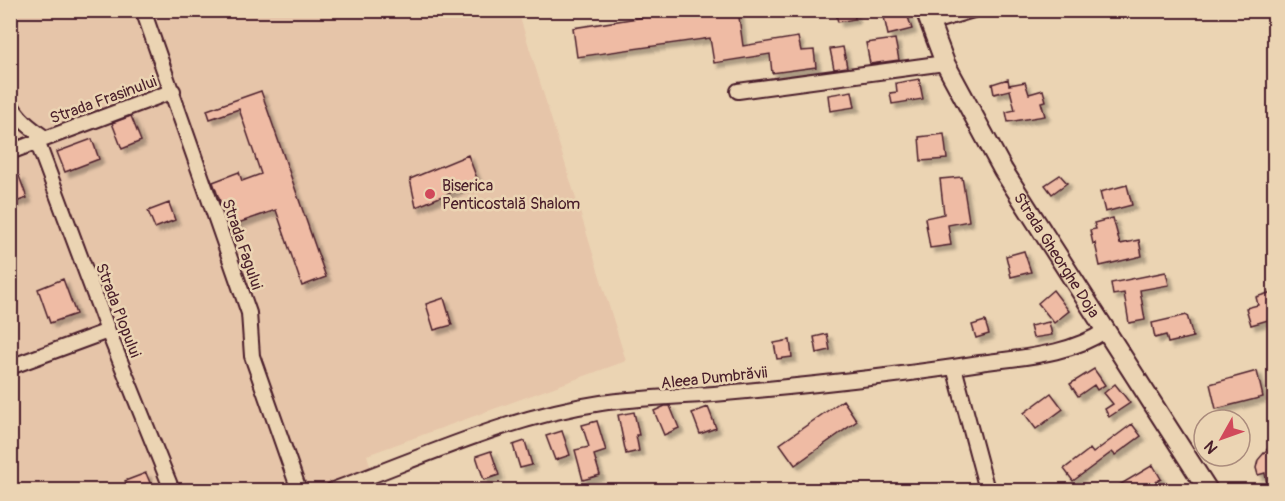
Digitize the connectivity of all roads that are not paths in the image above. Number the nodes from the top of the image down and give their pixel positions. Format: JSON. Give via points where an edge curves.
{"nodes":[{"id":1,"x":143,"y":10,"type":"edge"},
{"id":2,"x":973,"y":10,"type":"edge"},
{"id":3,"x":927,"y":17,"type":"edge"},
{"id":4,"x":945,"y":63,"type":"junction"},
{"id":5,"x":738,"y":91,"type":"dead end"},
{"id":6,"x":173,"y":92,"type":"junction"},
{"id":7,"x":10,"y":102,"type":"edge"},
{"id":8,"x":41,"y":140,"type":"junction"},
{"id":9,"x":10,"y":152,"type":"edge"},
{"id":10,"x":1106,"y":330,"type":"junction"},
{"id":11,"x":108,"y":331,"type":"junction"},
{"id":12,"x":10,"y":367,"type":"edge"},
{"id":13,"x":954,"y":367,"type":"junction"},
{"id":14,"x":350,"y":488,"type":"edge"},
{"id":15,"x":172,"y":490,"type":"edge"},
{"id":16,"x":298,"y":490,"type":"edge"},
{"id":17,"x":333,"y":490,"type":"edge"},
{"id":18,"x":987,"y":490,"type":"edge"},
{"id":19,"x":1208,"y":490,"type":"edge"}],
"edges":[{"from":1,"to":6,"type":"street","name":"Strada Fagului"},
{"from":2,"to":3,"type":"street"},
{"from":3,"to":4,"type":"main road","name":"Strada Gheorghe Doja"},
{"from":4,"to":5,"type":"street"},
{"from":4,"to":10,"type":"main road","name":"Strada Gheorghe Doja","via":[[1004,170]]},
{"from":6,"to":8,"type":"street","name":"Strada Frasinului"},
{"from":6,"to":16,"type":"street","name":"Strada Fagului","via":[[249,313],[252,356]]},
{"from":7,"to":8,"type":"street"},
{"from":8,"to":9,"type":"street","name":"Strada Frasinului"},
{"from":8,"to":11,"type":"street","name":"Strada Plopului"},
{"from":10,"to":13,"type":"street","name":"Aleea Dumbrăvii","via":[[1064,350]]},
{"from":10,"to":19,"type":"main road","name":"Strada Gheorghe Doja"},
{"from":11,"to":12,"type":"street"},
{"from":11,"to":15,"type":"street","name":"Strada Plopului"},
{"from":13,"to":14,"type":"street","name":"Aleea Dumbrăvii","via":[[601,404],[518,423],[448,445]]},
{"from":13,"to":18,"type":"street"},
{"from":14,"to":17,"type":"street","name":"Aleea Dumbrăvii"}]}
